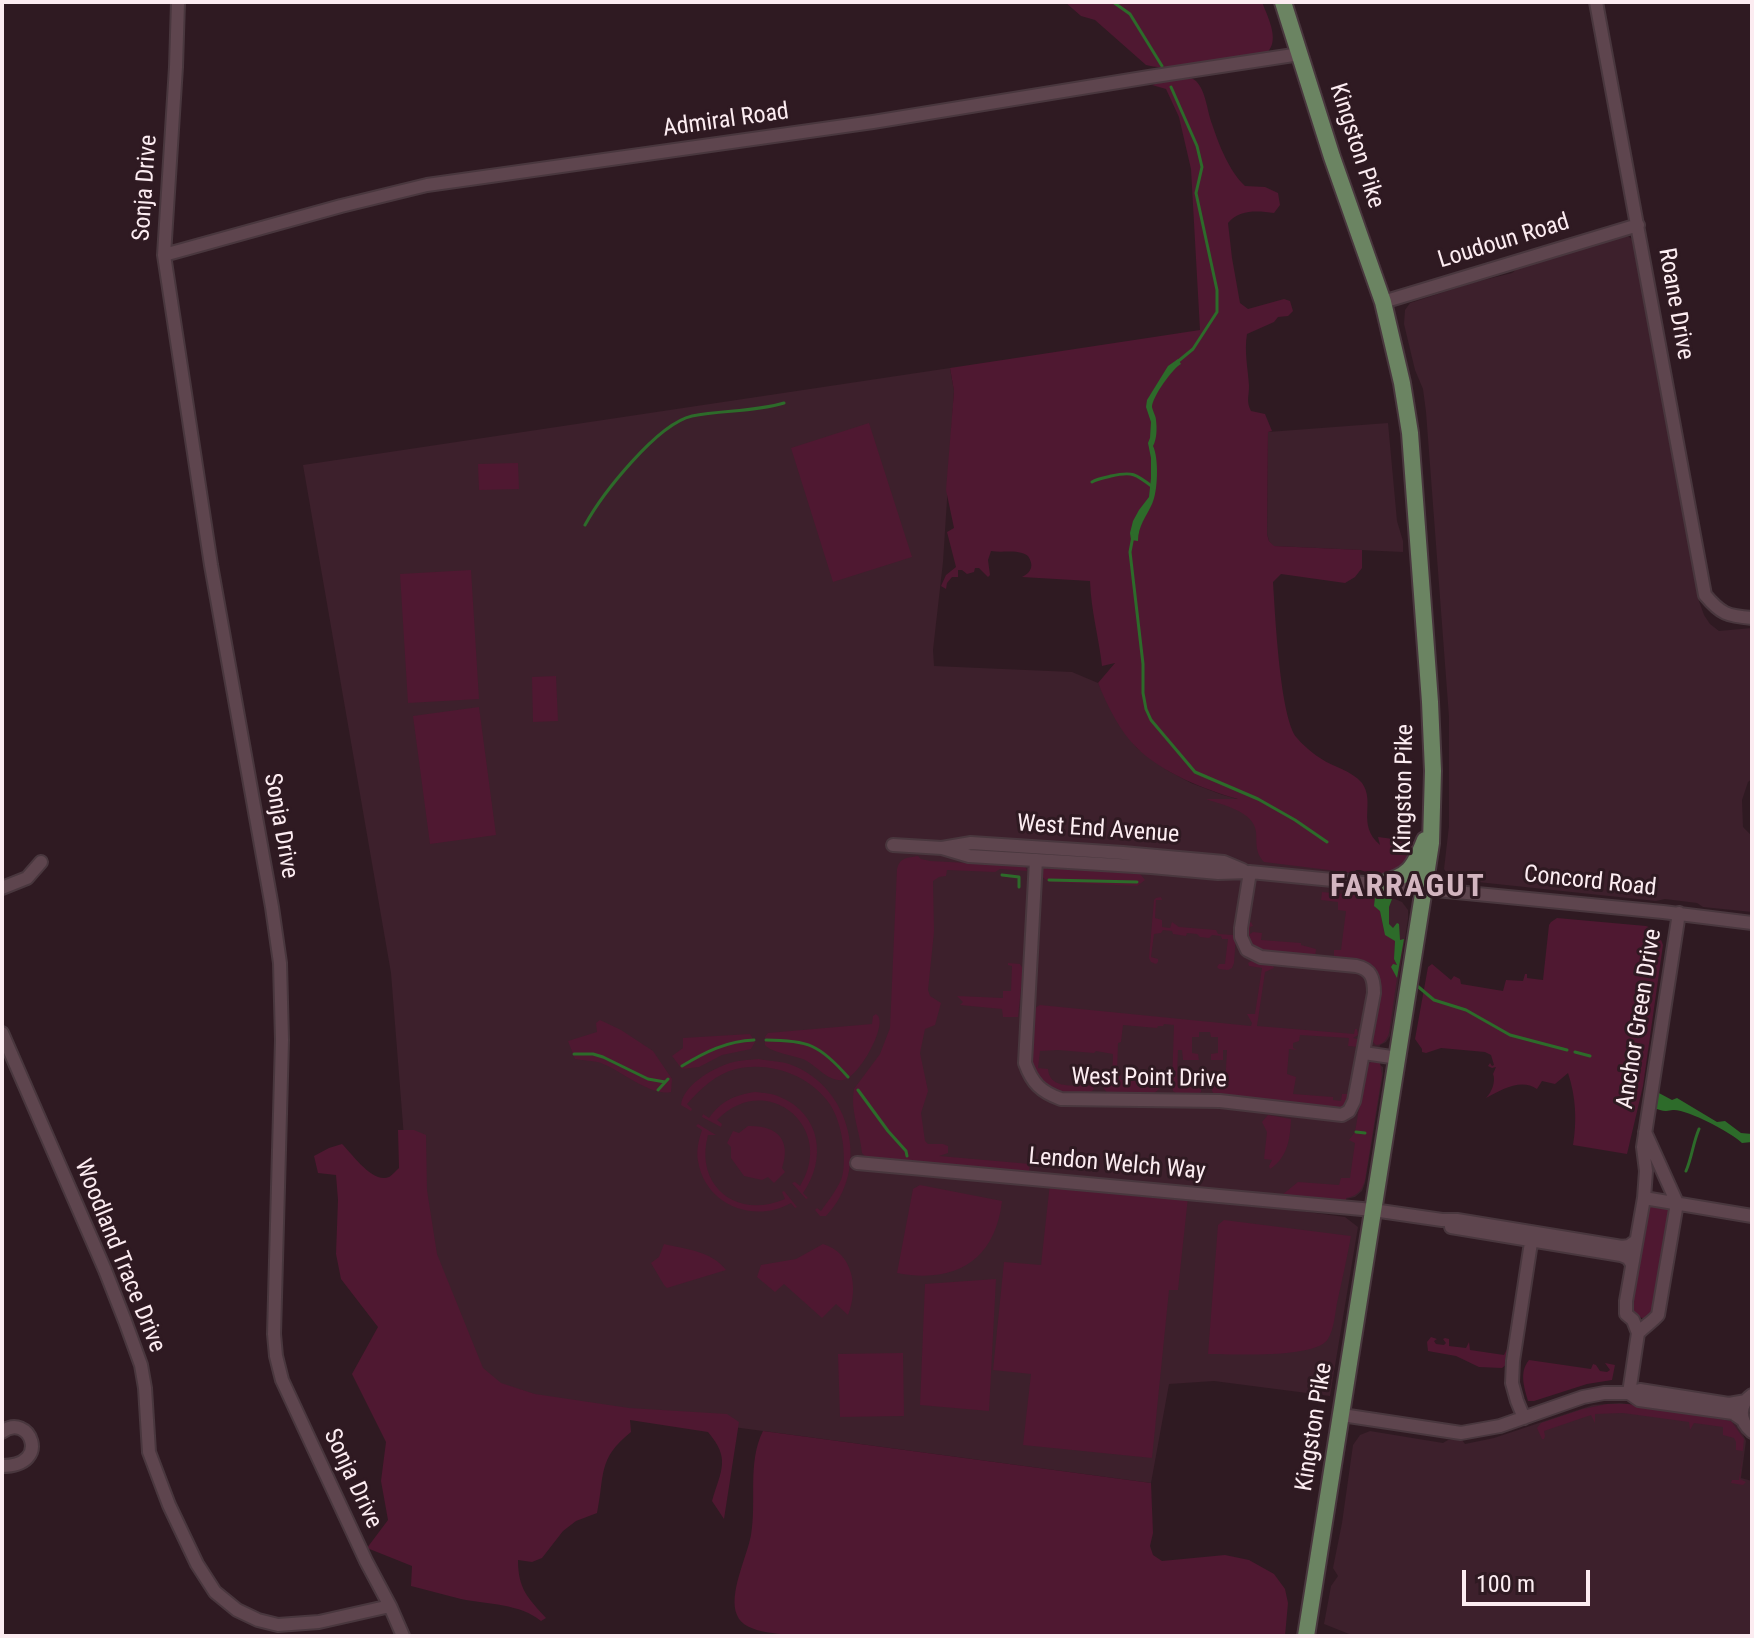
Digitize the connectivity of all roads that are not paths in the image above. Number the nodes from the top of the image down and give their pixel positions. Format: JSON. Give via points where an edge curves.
{"nodes":[{"id":1,"x":178,"y":2,"type":"edge"},
{"id":2,"x":1283,"y":2,"type":"edge"},
{"id":3,"x":1596,"y":2,"type":"edge"},
{"id":4,"x":1300,"y":54,"type":"junction"},
{"id":5,"x":1638,"y":225,"type":"junction"},
{"id":6,"x":164,"y":255,"type":"junction"},
{"id":7,"x":1383,"y":302,"type":"junction"},
{"id":8,"x":1752,"y":618,"type":"edge"},
{"id":9,"x":1432,"y":824,"type":"junction"},
{"id":10,"x":893,"y":845,"type":"dead end"},
{"id":11,"x":942,"y":848,"type":"junction"},
{"id":12,"x":1036,"y":860,"type":"junction"},
{"id":13,"x":41,"y":862,"type":"dead end"},
{"id":14,"x":1250,"y":872,"type":"junction"},
{"id":15,"x":1378,"y":884,"type":"junction"},
{"id":16,"x":2,"y":888,"type":"edge"},
{"id":17,"x":1424,"y":888,"type":"junction"},
{"id":18,"x":1679,"y":913,"type":"junction"},
{"id":19,"x":1752,"y":923,"type":"edge"},
{"id":20,"x":2,"y":1033,"type":"edge"},
{"id":21,"x":1364,"y":1053,"type":"junction"},
{"id":22,"x":1398,"y":1058,"type":"junction"},
{"id":23,"x":1645,"y":1132,"type":"junction"},
{"id":24,"x":857,"y":1163,"type":"dead end"},
{"id":25,"x":1644,"y":1198,"type":"junction"},
{"id":26,"x":1677,"y":1203,"type":"junction"},
{"id":27,"x":1373,"y":1210,"type":"junction"},
{"id":28,"x":1752,"y":1216,"type":"edge"},
{"id":29,"x":1532,"y":1236,"type":"junction"},
{"id":30,"x":1636,"y":1241,"type":"junction"},
{"id":31,"x":1632,"y":1264,"type":"junction"},
{"id":32,"x":1643,"y":1328,"type":"junction"},
{"id":33,"x":1629,"y":1393,"type":"junction"},
{"id":34,"x":1749,"y":1398,"type":"edge"},
{"id":35,"x":1342,"y":1415,"type":"junction"},
{"id":36,"x":1524,"y":1418,"type":"junction"},
{"id":37,"x":1743,"y":1420,"type":"junction"},
{"id":38,"x":2,"y":1432,"type":"edge"},
{"id":39,"x":1752,"y":1432,"type":"edge"},
{"id":40,"x":2,"y":1466,"type":"edge"},
{"id":41,"x":390,"y":1606,"type":"junction"},
{"id":42,"x":403,"y":1636,"type":"edge"},
{"id":43,"x":1306,"y":1636,"type":"edge"}],
"edges":[{"from":1,"to":6,"type":"street","name":"Sonja Drive"},
{"from":2,"to":4,"type":"main road","name":"Kingston Pike"},
{"from":3,"to":5,"type":"street","name":"Roane Drive"},
{"from":4,"to":6,"type":"street","name":"Admiral Road","via":[[427,185]]},
{"from":4,"to":7,"type":"main road","name":"Kingston Pike"},
{"from":5,"to":7,"type":"street","name":"Loudoun Road"},
{"from":5,"to":8,"type":"street","name":"Roane Drive","via":[[1705,595],[1717,610]]},
{"from":6,"to":41,"type":"street","name":"Sonja Drive","via":[[280,963],[276,1356],[282,1380]]},
{"from":7,"to":9,"type":"main road","name":"Kingston Pike","via":[[1410,433],[1430,702]]},
{"from":9,"to":15,"type":"main road","via":[[1410,871]]},
{"from":9,"to":17,"type":"main road","name":"Kingston Pike"},
{"from":10,"to":11,"type":"street","name":"West End Avenue"},
{"from":11,"to":12,"type":"street","name":"West End Avenue","via":[[969,856]]},
{"from":11,"to":14,"type":"street","name":"West End Avenue","via":[[971,843],[1123,853],[1224,862]]},
{"from":12,"to":14,"type":"street","name":"West End Avenue"},
{"from":12,"to":21,"type":"street","name":"West Point Drive","via":[[1025,1063],[1044,1092],[1061,1099],[1220,1101],[1342,1115],[1354,1101]]},
{"from":13,"to":16,"type":"street","via":[[27,878]]},
{"from":14,"to":15,"type":"street","name":"West End Avenue"},
{"from":14,"to":21,"type":"street","via":[[1241,928],[1247,950],[1261,957],[1368,970],[1374,993]]},
{"from":15,"to":17,"type":"street","name":"West End Avenue"},
{"from":17,"to":18,"type":"street","name":"Concord Road"},
{"from":17,"to":22,"type":"main road","name":"Kingston Pike"},
{"from":18,"to":19,"type":"street","name":"Concord Road"},
{"from":18,"to":23,"type":"street","name":"Anchor Green Drive"},
{"from":20,"to":41,"type":"street","name":"Woodland Trace Drive","via":[[141,1365],[149,1452],[169,1505],[215,1592],[237,1610],[278,1625]]},
{"from":21,"to":22,"type":"street"},
{"from":22,"to":27,"type":"main road","name":"Kingston Pike"},
{"from":23,"to":25,"type":"street","name":"Anchor Green Drive"},
{"from":23,"to":26,"type":"street"},
{"from":24,"to":27,"type":"street","name":"Lendon Welch Way"},
{"from":25,"to":26,"type":"street"},
{"from":25,"to":30,"type":"street","name":"Anchor Green Drive"},
{"from":26,"to":28,"type":"street"},
{"from":26,"to":32,"type":"street","via":[[1658,1315]]},
{"from":27,"to":29,"type":"street","name":"Lendon Welch Way"},
{"from":27,"to":35,"type":"main road","name":"Kingston Pike"},
{"from":29,"to":30,"type":"street","via":[[1622,1247]]},
{"from":29,"to":31,"type":"street","via":[[1621,1255]]},
{"from":29,"to":36,"type":"street","via":[[1512,1383]]},
{"from":30,"to":31,"type":"street","name":"Anchor Green Drive"},
{"from":31,"to":32,"type":"street","name":"Anchor Green Drive","via":[[1625,1309]]},
{"from":32,"to":33,"type":"street"},
{"from":33,"to":34,"type":"street","via":[[1640,1390],[1729,1404]]},
{"from":33,"to":36,"type":"street","via":[[1583,1397]]},
{"from":33,"to":37,"type":"street","via":[[1639,1400],[1733,1413]]},
{"from":34,"to":37,"type":"street","via":[[1741,1411]]},
{"from":35,"to":36,"type":"street","via":[[1461,1433]]},
{"from":35,"to":43,"type":"main road","name":"Kingston Pike"},
{"from":37,"to":39,"type":"street"},
{"from":38,"to":40,"type":"street","via":[[25,1430],[32,1448],[21,1463]]},
{"from":41,"to":42,"type":"street","name":"Sonja Drive"}]}
